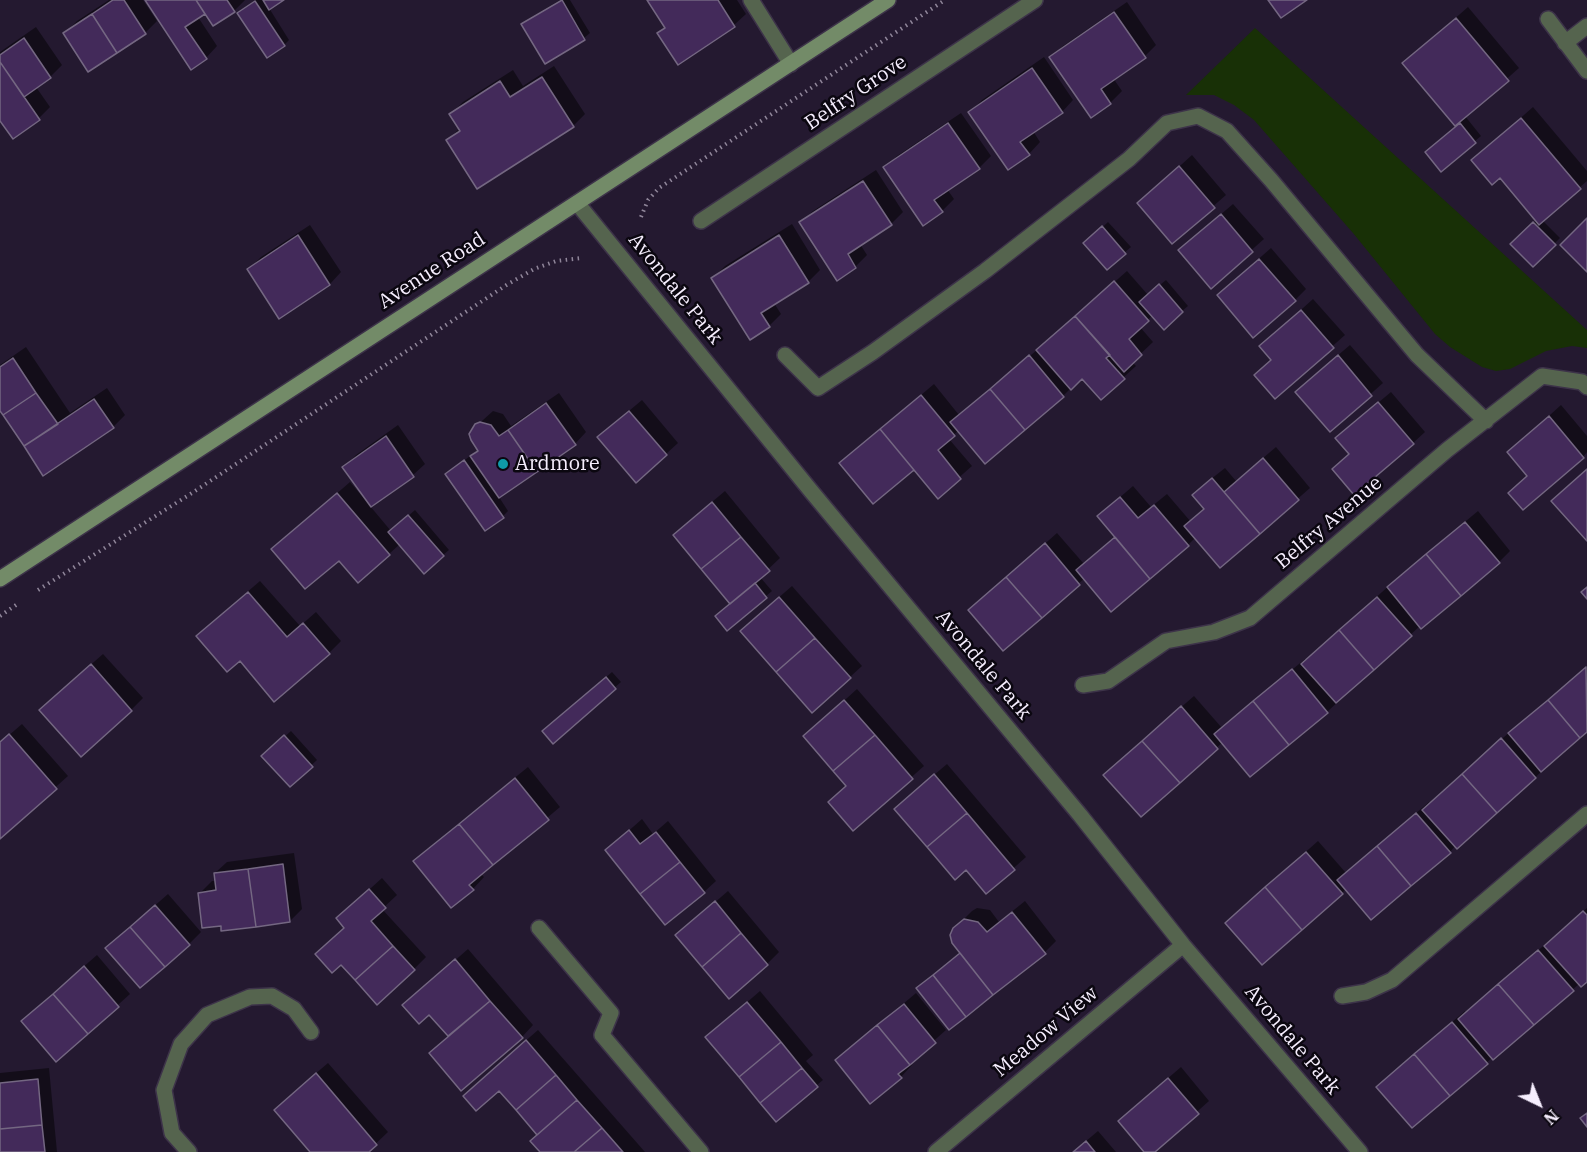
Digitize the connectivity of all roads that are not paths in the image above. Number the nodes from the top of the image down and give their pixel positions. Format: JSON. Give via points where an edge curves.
{"nodes":[{"id":1,"x":751,"y":0,"type":"edge"},
{"id":2,"x":888,"y":0,"type":"edge"},
{"id":3,"x":1035,"y":0,"type":"edge"},
{"id":4,"x":1548,"y":19,"type":"dead end"},
{"id":5,"x":1587,"y":26,"type":"edge"},
{"id":6,"x":1565,"y":43,"type":"junction"},
{"id":7,"x":791,"y":64,"type":"junction"},
{"id":8,"x":1587,"y":71,"type":"edge"},
{"id":9,"x":577,"y":203,"type":"junction"},
{"id":10,"x":701,"y":221,"type":"dead end"},
{"id":11,"x":785,"y":355,"type":"dead end"},
{"id":12,"x":1587,"y":387,"type":"edge"},
{"id":13,"x":1486,"y":421,"type":"junction"},
{"id":14,"x":1,"y":577,"type":"edge"},
{"id":15,"x":1083,"y":686,"type":"dead end"},
{"id":16,"x":1587,"y":814,"type":"edge"},
{"id":17,"x":539,"y":928,"type":"dead end"},
{"id":18,"x":1183,"y":945,"type":"junction"},
{"id":19,"x":1342,"y":996,"type":"dead end"},
{"id":20,"x":311,"y":1032,"type":"dead end"},
{"id":21,"x":189,"y":1152,"type":"edge"},
{"id":22,"x":701,"y":1152,"type":"edge"},
{"id":23,"x":936,"y":1152,"type":"edge"},
{"id":24,"x":1360,"y":1152,"type":"edge"}],
"edges":[{"from":1,"to":7,"type":"street"},
{"from":2,"to":7,"type":"main road","name":"Avenue Road"},
{"from":3,"to":10,"type":"street","name":"Belfry Grove"},
{"from":4,"to":6,"type":"street"},
{"from":5,"to":6,"type":"street"},
{"from":6,"to":8,"type":"street"},
{"from":7,"to":9,"type":"main road","name":"Avenue Road"},
{"from":9,"to":14,"type":"main road","name":"Avenue Road"},
{"from":9,"to":18,"type":"street","name":"Avondale Park","via":[[1080,814]]},
{"from":11,"to":13,"type":"street","via":[[818,388],[985,271],[1129,159],[1167,123],[1198,116],[1227,131],[1417,355]]},
{"from":12,"to":13,"type":"street","name":"Belfry Avenue","via":[[1582,382],[1542,376]]},
{"from":13,"to":15,"type":"street","name":"Belfry Avenue","via":[[1250,618],[1214,632],[1166,641],[1108,681]]},
{"from":16,"to":19,"type":"street","via":[[1392,980],[1366,992]]},
{"from":17,"to":22,"type":"street","via":[[611,1013],[602,1035]]},
{"from":18,"to":23,"type":"street","name":"Meadow View"},
{"from":18,"to":24,"type":"street","name":"Avondale Park"},
{"from":20,"to":21,"type":"street","via":[[294,1009],[272,996],[250,997],[207,1015],[181,1044],[164,1090],[172,1133]]}]}
